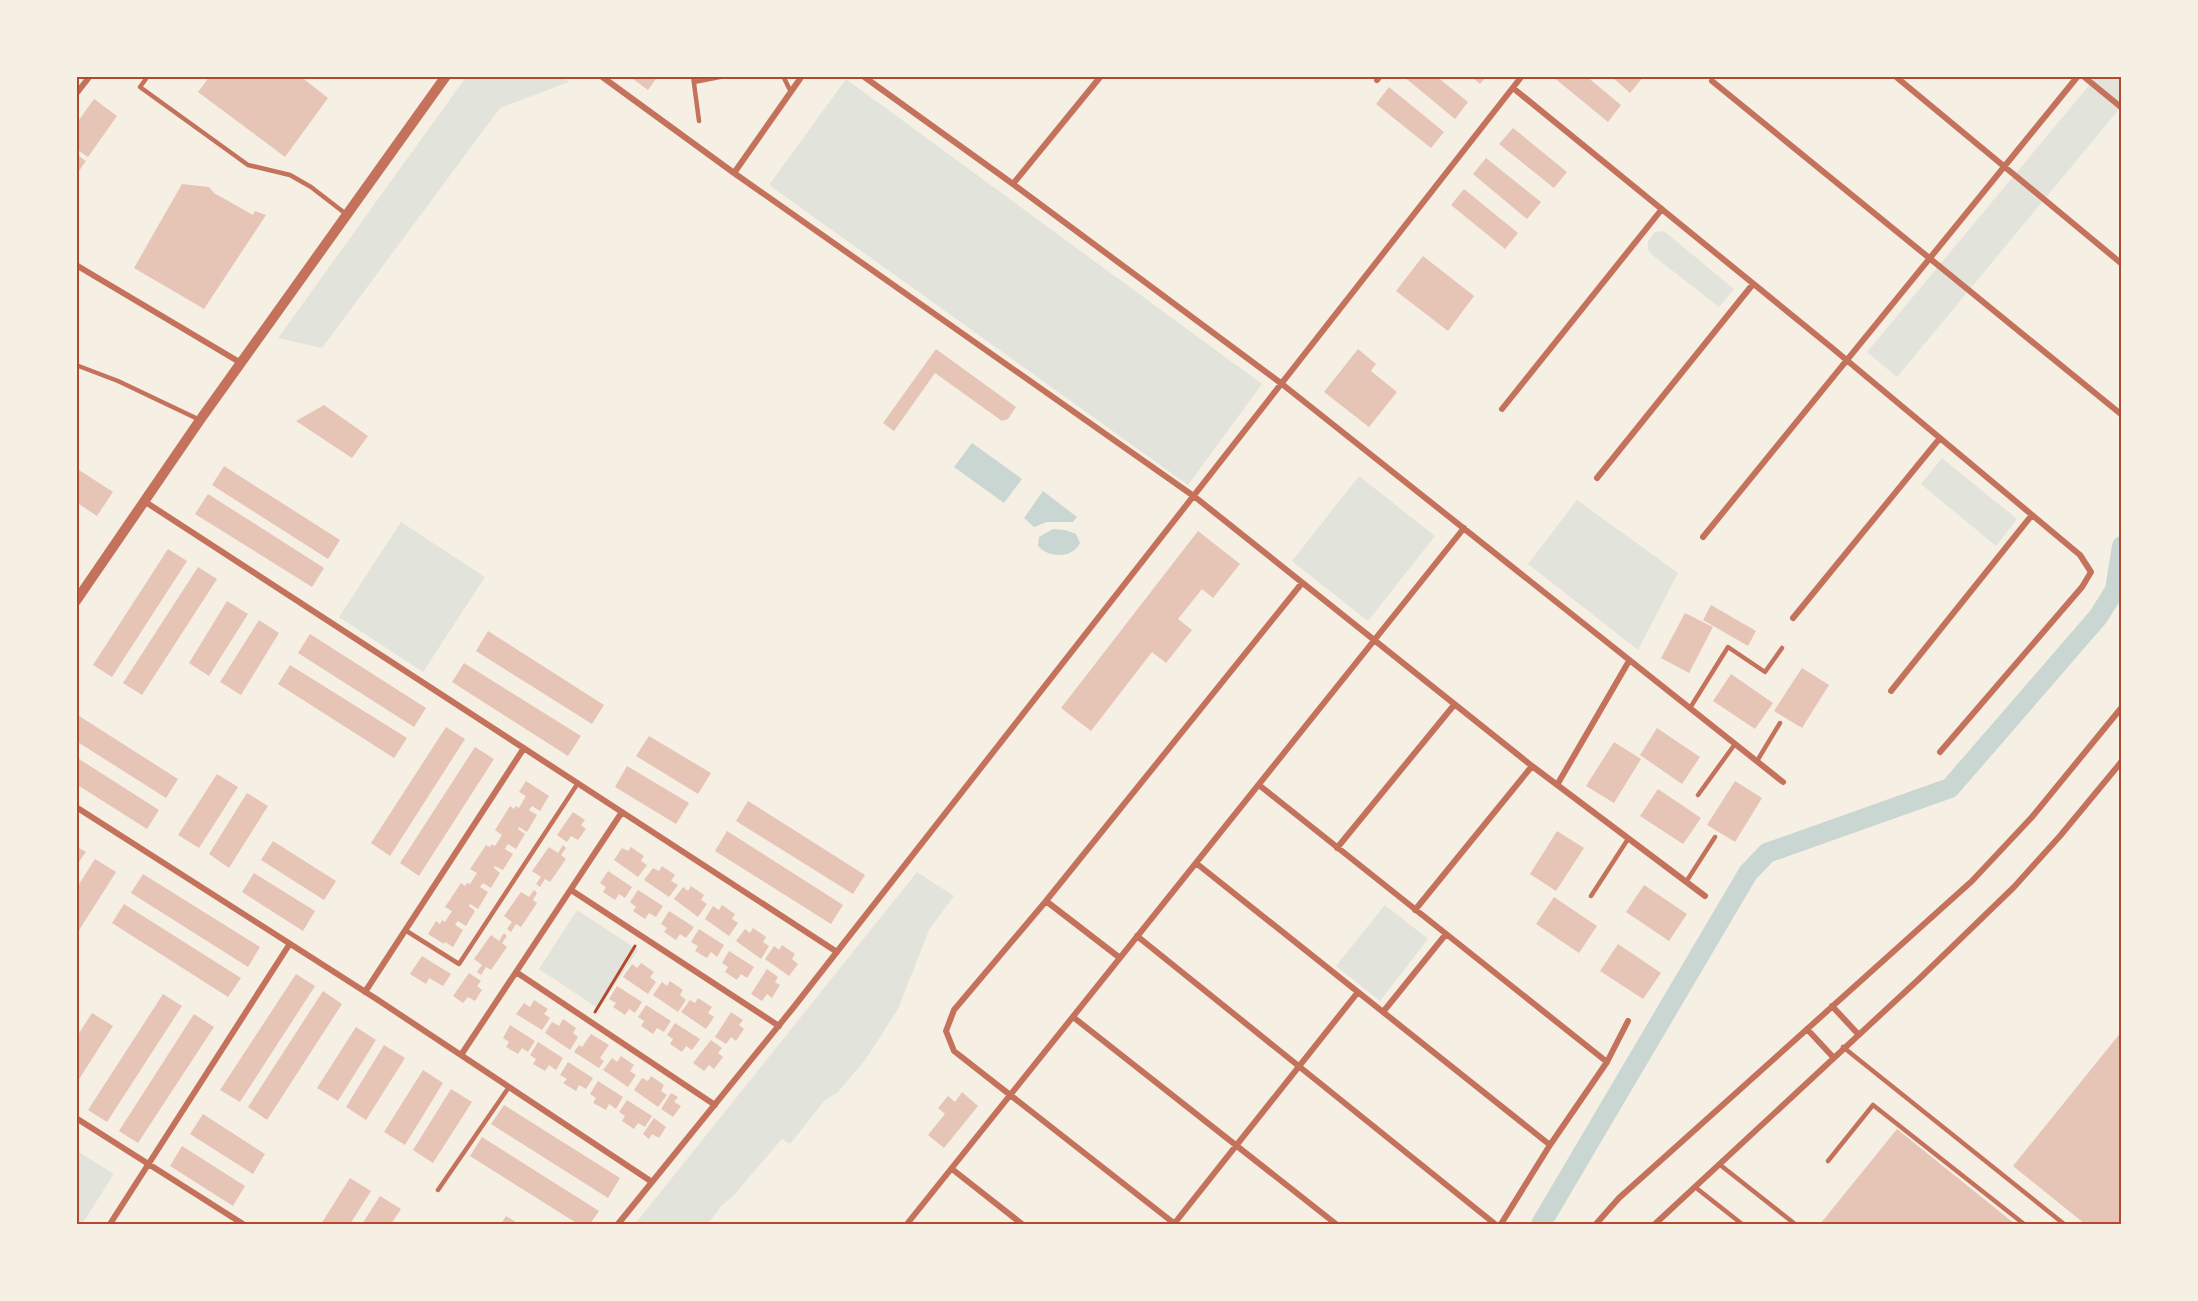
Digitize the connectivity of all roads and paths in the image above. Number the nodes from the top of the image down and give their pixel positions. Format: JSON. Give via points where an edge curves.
{"nodes":[{"id":1,"x":90,"y":76,"type":"edge"},
{"id":2,"x":148,"y":76,"type":"edge"},
{"id":3,"x":446,"y":76,"type":"edge"},
{"id":4,"x":601,"y":76,"type":"edge"},
{"id":5,"x":725,"y":76,"type":"edge"},
{"id":6,"x":783,"y":76,"type":"edge"},
{"id":7,"x":802,"y":76,"type":"edge"},
{"id":8,"x":863,"y":76,"type":"edge"},
{"id":9,"x":1101,"y":76,"type":"edge"},
{"id":10,"x":1522,"y":76,"type":"edge"},
{"id":11,"x":1895,"y":76,"type":"edge"},
{"id":12,"x":2078,"y":76,"type":"edge"},
{"id":13,"x":2083,"y":76,"type":"edge"},
{"id":14,"x":694,"y":79,"type":"edge"},
{"id":15,"x":1712,"y":81,"type":"dead end"},
{"id":16,"x":1513,"y":88,"type":"junction"},
{"id":17,"x":791,"y":92,"type":"junction"},
{"id":18,"x":76,"y":94,"type":"edge"},
{"id":19,"x":2121,"y":108,"type":"edge"},
{"id":20,"x":699,"y":121,"type":"dead end"},
{"id":21,"x":2004,"y":167,"type":"junction"},
{"id":22,"x":734,"y":173,"type":"junction"},
{"id":23,"x":1013,"y":184,"type":"junction"},
{"id":24,"x":1662,"y":209,"type":"junction"},
{"id":25,"x":348,"y":215,"type":"junction"},
{"id":26,"x":1930,"y":258,"type":"junction"},
{"id":27,"x":2121,"y":264,"type":"edge"},
{"id":28,"x":76,"y":266,"type":"edge"},
{"id":29,"x":1753,"y":284,"type":"junction"},
{"id":30,"x":1847,"y":360,"type":"junction"},
{"id":31,"x":241,"y":363,"type":"junction"},
{"id":32,"x":76,"y":365,"type":"edge"},
{"id":33,"x":1282,"y":384,"type":"junction"},
{"id":34,"x":1502,"y":409,"type":"dead end"},
{"id":35,"x":2121,"y":415,"type":"edge"},
{"id":36,"x":200,"y":420,"type":"junction"},
{"id":37,"x":1940,"y":438,"type":"junction"},
{"id":38,"x":1597,"y":478,"type":"dead end"},
{"id":39,"x":1194,"y":496,"type":"junction"},
{"id":40,"x":144,"y":501,"type":"junction"},
{"id":41,"x":2032,"y":515,"type":"junction"},
{"id":42,"x":1464,"y":528,"type":"junction"},
{"id":43,"x":1703,"y":537,"type":"dead end"},
{"id":44,"x":1302,"y":583,"type":"junction"},
{"id":45,"x":76,"y":601,"type":"edge"},
{"id":46,"x":1793,"y":618,"type":"dead end"},
{"id":47,"x":1374,"y":641,"type":"junction"},
{"id":48,"x":1782,"y":648,"type":"dead end"},
{"id":49,"x":1629,"y":661,"type":"junction"},
{"id":50,"x":1891,"y":690,"type":"dead end"},
{"id":51,"x":1454,"y":705,"type":"junction"},
{"id":52,"x":2121,"y":706,"type":"edge"},
{"id":53,"x":1690,"y":708,"type":"junction"},
{"id":54,"x":1780,"y":723,"type":"dead end"},
{"id":55,"x":1735,"y":744,"type":"junction"},
{"id":56,"x":524,"y":748,"type":"junction"},
{"id":57,"x":1940,"y":752,"type":"dead end"},
{"id":58,"x":1757,"y":761,"type":"junction"},
{"id":59,"x":2121,"y":761,"type":"edge"},
{"id":60,"x":1532,"y":766,"type":"junction"},
{"id":61,"x":1783,"y":782,"type":"dead end"},
{"id":62,"x":578,"y":783,"type":"junction"},
{"id":63,"x":1259,"y":785,"type":"junction"},
{"id":64,"x":1557,"y":785,"type":"junction"},
{"id":65,"x":1698,"y":795,"type":"dead end"},
{"id":66,"x":76,"y":807,"type":"edge"},
{"id":67,"x":622,"y":812,"type":"junction"},
{"id":68,"x":1715,"y":837,"type":"dead end"},
{"id":69,"x":1628,"y":838,"type":"junction"},
{"id":70,"x":1337,"y":848,"type":"junction"},
{"id":71,"x":1196,"y":863,"type":"junction"},
{"id":72,"x":1686,"y":882,"type":"junction"},
{"id":73,"x":571,"y":890,"type":"junction"},
{"id":74,"x":1591,"y":896,"type":"dead end"},
{"id":75,"x":1705,"y":896,"type":"dead end"},
{"id":76,"x":1046,"y":901,"type":"junction"},
{"id":77,"x":1415,"y":910,"type":"junction"},
{"id":78,"x":405,"y":930,"type":"junction"},
{"id":79,"x":1446,"y":934,"type":"junction"},
{"id":80,"x":642,"y":936,"type":"junction"},
{"id":81,"x":1137,"y":936,"type":"junction"},
{"id":82,"x":289,"y":945,"type":"junction"},
{"id":83,"x":837,"y":952,"type":"junction"},
{"id":84,"x":1120,"y":958,"type":"junction"},
{"id":85,"x":516,"y":972,"type":"junction"},
{"id":86,"x":365,"y":992,"type":"junction"},
{"id":87,"x":1358,"y":992,"type":"junction"},
{"id":88,"x":1832,"y":1006,"type":"junction"},
{"id":89,"x":1383,"y":1012,"type":"junction"},
{"id":90,"x":1073,"y":1017,"type":"junction"},
{"id":91,"x":589,"y":1021,"type":"junction"},
{"id":92,"x":1628,"y":1021,"type":"dead end"},
{"id":93,"x":779,"y":1026,"type":"junction"},
{"id":94,"x":1807,"y":1029,"type":"junction"},
{"id":95,"x":1858,"y":1034,"type":"junction"},
{"id":96,"x":1843,"y":1047,"type":"junction"},
{"id":97,"x":461,"y":1055,"type":"junction"},
{"id":98,"x":1833,"y":1057,"type":"junction"},
{"id":99,"x":1607,"y":1062,"type":"junction"},
{"id":100,"x":1299,"y":1066,"type":"junction"},
{"id":101,"x":510,"y":1087,"type":"junction"},
{"id":102,"x":1011,"y":1095,"type":"junction"},
{"id":103,"x":715,"y":1105,"type":"junction"},
{"id":104,"x":76,"y":1118,"type":"edge"},
{"id":105,"x":1550,"y":1145,"type":"junction"},
{"id":106,"x":1236,"y":1146,"type":"junction"},
{"id":107,"x":1828,"y":1161,"type":"dead end"},
{"id":108,"x":149,"y":1163,"type":"junction"},
{"id":109,"x":1719,"y":1164,"type":"junction"},
{"id":110,"x":952,"y":1168,"type":"junction"},
{"id":111,"x":652,"y":1182,"type":"junction"},
{"id":112,"x":1695,"y":1187,"type":"junction"},
{"id":113,"x":438,"y":1191,"type":"dead end"},
{"id":114,"x":110,"y":1224,"type":"edge"},
{"id":115,"x":243,"y":1224,"type":"edge"},
{"id":116,"x":618,"y":1224,"type":"edge"},
{"id":117,"x":907,"y":1224,"type":"edge"},
{"id":118,"x":1022,"y":1224,"type":"edge"},
{"id":119,"x":1174,"y":1224,"type":"edge"},
{"id":120,"x":1336,"y":1224,"type":"edge"},
{"id":121,"x":1495,"y":1224,"type":"edge"},
{"id":122,"x":1501,"y":1224,"type":"edge"},
{"id":123,"x":1596,"y":1224,"type":"edge"},
{"id":124,"x":1655,"y":1224,"type":"edge"},
{"id":125,"x":1742,"y":1224,"type":"edge"},
{"id":126,"x":1795,"y":1224,"type":"edge"},
{"id":127,"x":2024,"y":1224,"type":"edge"},
{"id":128,"x":2064,"y":1224,"type":"edge"}],
"edges":[{"from":1,"to":18,"type":"street"},
{"from":2,"to":25,"type":"lane","via":[[140,87],[248,165],[290,175]]},
{"from":3,"to":25,"type":"street"},
{"from":4,"to":22,"type":"street"},
{"from":5,"to":14,"type":"lane"},
{"from":6,"to":17,"type":"lane"},
{"from":7,"to":17,"type":"street"},
{"from":8,"to":23,"type":"street"},
{"from":9,"to":23,"type":"street"},
{"from":10,"to":16,"type":"street"},
{"from":11,"to":21,"type":"street"},
{"from":12,"to":21,"type":"street"},
{"from":13,"to":19,"type":"street"},
{"from":14,"to":20,"type":"lane"},
{"from":15,"to":26,"type":"street"},
{"from":16,"to":24,"type":"street"},
{"from":16,"to":33,"type":"street"},
{"from":17,"to":22,"type":"street"},
{"from":21,"to":26,"type":"street"},
{"from":21,"to":27,"type":"street"},
{"from":22,"to":39,"type":"street"},
{"from":23,"to":33,"type":"street"},
{"from":24,"to":29,"type":"street"},
{"from":24,"to":34,"type":"street"},
{"from":25,"to":31,"type":"street"},
{"from":26,"to":30,"type":"street"},
{"from":26,"to":35,"type":"street"},
{"from":28,"to":31,"type":"street"},
{"from":29,"to":30,"type":"street"},
{"from":29,"to":38,"type":"street"},
{"from":30,"to":37,"type":"street"},
{"from":30,"to":43,"type":"street"},
{"from":31,"to":36,"type":"street"},
{"from":32,"to":36,"type":"lane"},
{"from":33,"to":39,"type":"street"},
{"from":33,"to":42,"type":"street"},
{"from":36,"to":40,"type":"street"},
{"from":37,"to":41,"type":"street"},
{"from":37,"to":46,"type":"street"},
{"from":39,"to":44,"type":"street"},
{"from":39,"to":83,"type":"street"},
{"from":40,"to":45,"type":"street"},
{"from":40,"to":56,"type":"street"},
{"from":41,"to":50,"type":"street"},
{"from":41,"to":57,"type":"street","via":[[2080,555],[2091,572]]},
{"from":42,"to":47,"type":"street"},
{"from":42,"to":49,"type":"street"},
{"from":44,"to":47,"type":"street"},
{"from":44,"to":76,"type":"street"},
{"from":47,"to":51,"type":"street"},
{"from":47,"to":63,"type":"street"},
{"from":48,"to":53,"type":"lane","via":[[1766,672],[1728,647]]},
{"from":49,"to":53,"type":"street"},
{"from":49,"to":64,"type":"street"},
{"from":51,"to":60,"type":"street"},
{"from":51,"to":70,"type":"street"},
{"from":52,"to":88,"type":"street","via":[[2032,817],[1972,881]]},
{"from":53,"to":55,"type":"street"},
{"from":54,"to":58,"type":"lane"},
{"from":55,"to":58,"type":"street"},
{"from":55,"to":65,"type":"lane"},
{"from":56,"to":62,"type":"street"},
{"from":56,"to":78,"type":"street"},
{"from":58,"to":61,"type":"street"},
{"from":59,"to":95,"type":"street","via":[[2013,887]]},
{"from":60,"to":64,"type":"street"},
{"from":60,"to":77,"type":"street"},
{"from":62,"to":67,"type":"street"},
{"from":62,"to":78,"type":"lane","via":[[459,964]]},
{"from":63,"to":70,"type":"street"},
{"from":63,"to":71,"type":"street"},
{"from":64,"to":69,"type":"street"},
{"from":66,"to":82,"type":"street"},
{"from":67,"to":73,"type":"street"},
{"from":67,"to":83,"type":"street"},
{"from":68,"to":72,"type":"lane"},
{"from":69,"to":72,"type":"street"},
{"from":69,"to":74,"type":"lane"},
{"from":70,"to":77,"type":"street"},
{"from":71,"to":81,"type":"street"},
{"from":71,"to":87,"type":"street"},
{"from":72,"to":75,"type":"street"},
{"from":73,"to":80,"type":"street"},
{"from":73,"to":85,"type":"street"},
{"from":76,"to":84,"type":"street"},
{"from":76,"to":102,"type":"street","via":[[954,1010],[946,1031],[954,1051]]},
{"from":77,"to":79,"type":"street"},
{"from":78,"to":86,"type":"street"},
{"from":79,"to":89,"type":"street"},
{"from":79,"to":99,"type":"street"},
{"from":80,"to":91,"type":"path"},
{"from":80,"to":93,"type":"street"},
{"from":81,"to":84,"type":"street"},
{"from":81,"to":100,"type":"street"},
{"from":82,"to":86,"type":"street"},
{"from":82,"to":108,"type":"street"},
{"from":83,"to":93,"type":"street"},
{"from":84,"to":90,"type":"street"},
{"from":85,"to":91,"type":"street"},
{"from":85,"to":97,"type":"street"},
{"from":86,"to":97,"type":"street"},
{"from":87,"to":89,"type":"street"},
{"from":87,"to":100,"type":"street"},
{"from":88,"to":94,"type":"street"},
{"from":88,"to":95,"type":"street"},
{"from":89,"to":105,"type":"street"},
{"from":90,"to":102,"type":"street"},
{"from":90,"to":106,"type":"street"},
{"from":91,"to":103,"type":"street"},
{"from":92,"to":99,"type":"street"},
{"from":93,"to":103,"type":"street"},
{"from":94,"to":98,"type":"street"},
{"from":94,"to":123,"type":"street","via":[[1619,1198]]},
{"from":95,"to":96,"type":"street"},
{"from":96,"to":98,"type":"street"},
{"from":96,"to":128,"type":"lane"},
{"from":97,"to":101,"type":"street"},
{"from":98,"to":109,"type":"street"},
{"from":99,"to":105,"type":"street"},
{"from":100,"to":106,"type":"street"},
{"from":100,"to":121,"type":"street"},
{"from":101,"to":111,"type":"street"},
{"from":101,"to":113,"type":"lane"},
{"from":102,"to":110,"type":"street"},
{"from":102,"to":119,"type":"street"},
{"from":103,"to":111,"type":"street"},
{"from":104,"to":108,"type":"street"},
{"from":105,"to":122,"type":"street"},
{"from":106,"to":119,"type":"street"},
{"from":106,"to":120,"type":"street"},
{"from":107,"to":127,"type":"lane","via":[[1873,1105]]},
{"from":108,"to":114,"type":"street"},
{"from":108,"to":115,"type":"street"},
{"from":109,"to":112,"type":"street"},
{"from":109,"to":126,"type":"lane"},
{"from":110,"to":117,"type":"street"},
{"from":110,"to":118,"type":"street"},
{"from":111,"to":116,"type":"street"},
{"from":112,"to":124,"type":"street"},
{"from":112,"to":125,"type":"lane"}]}
